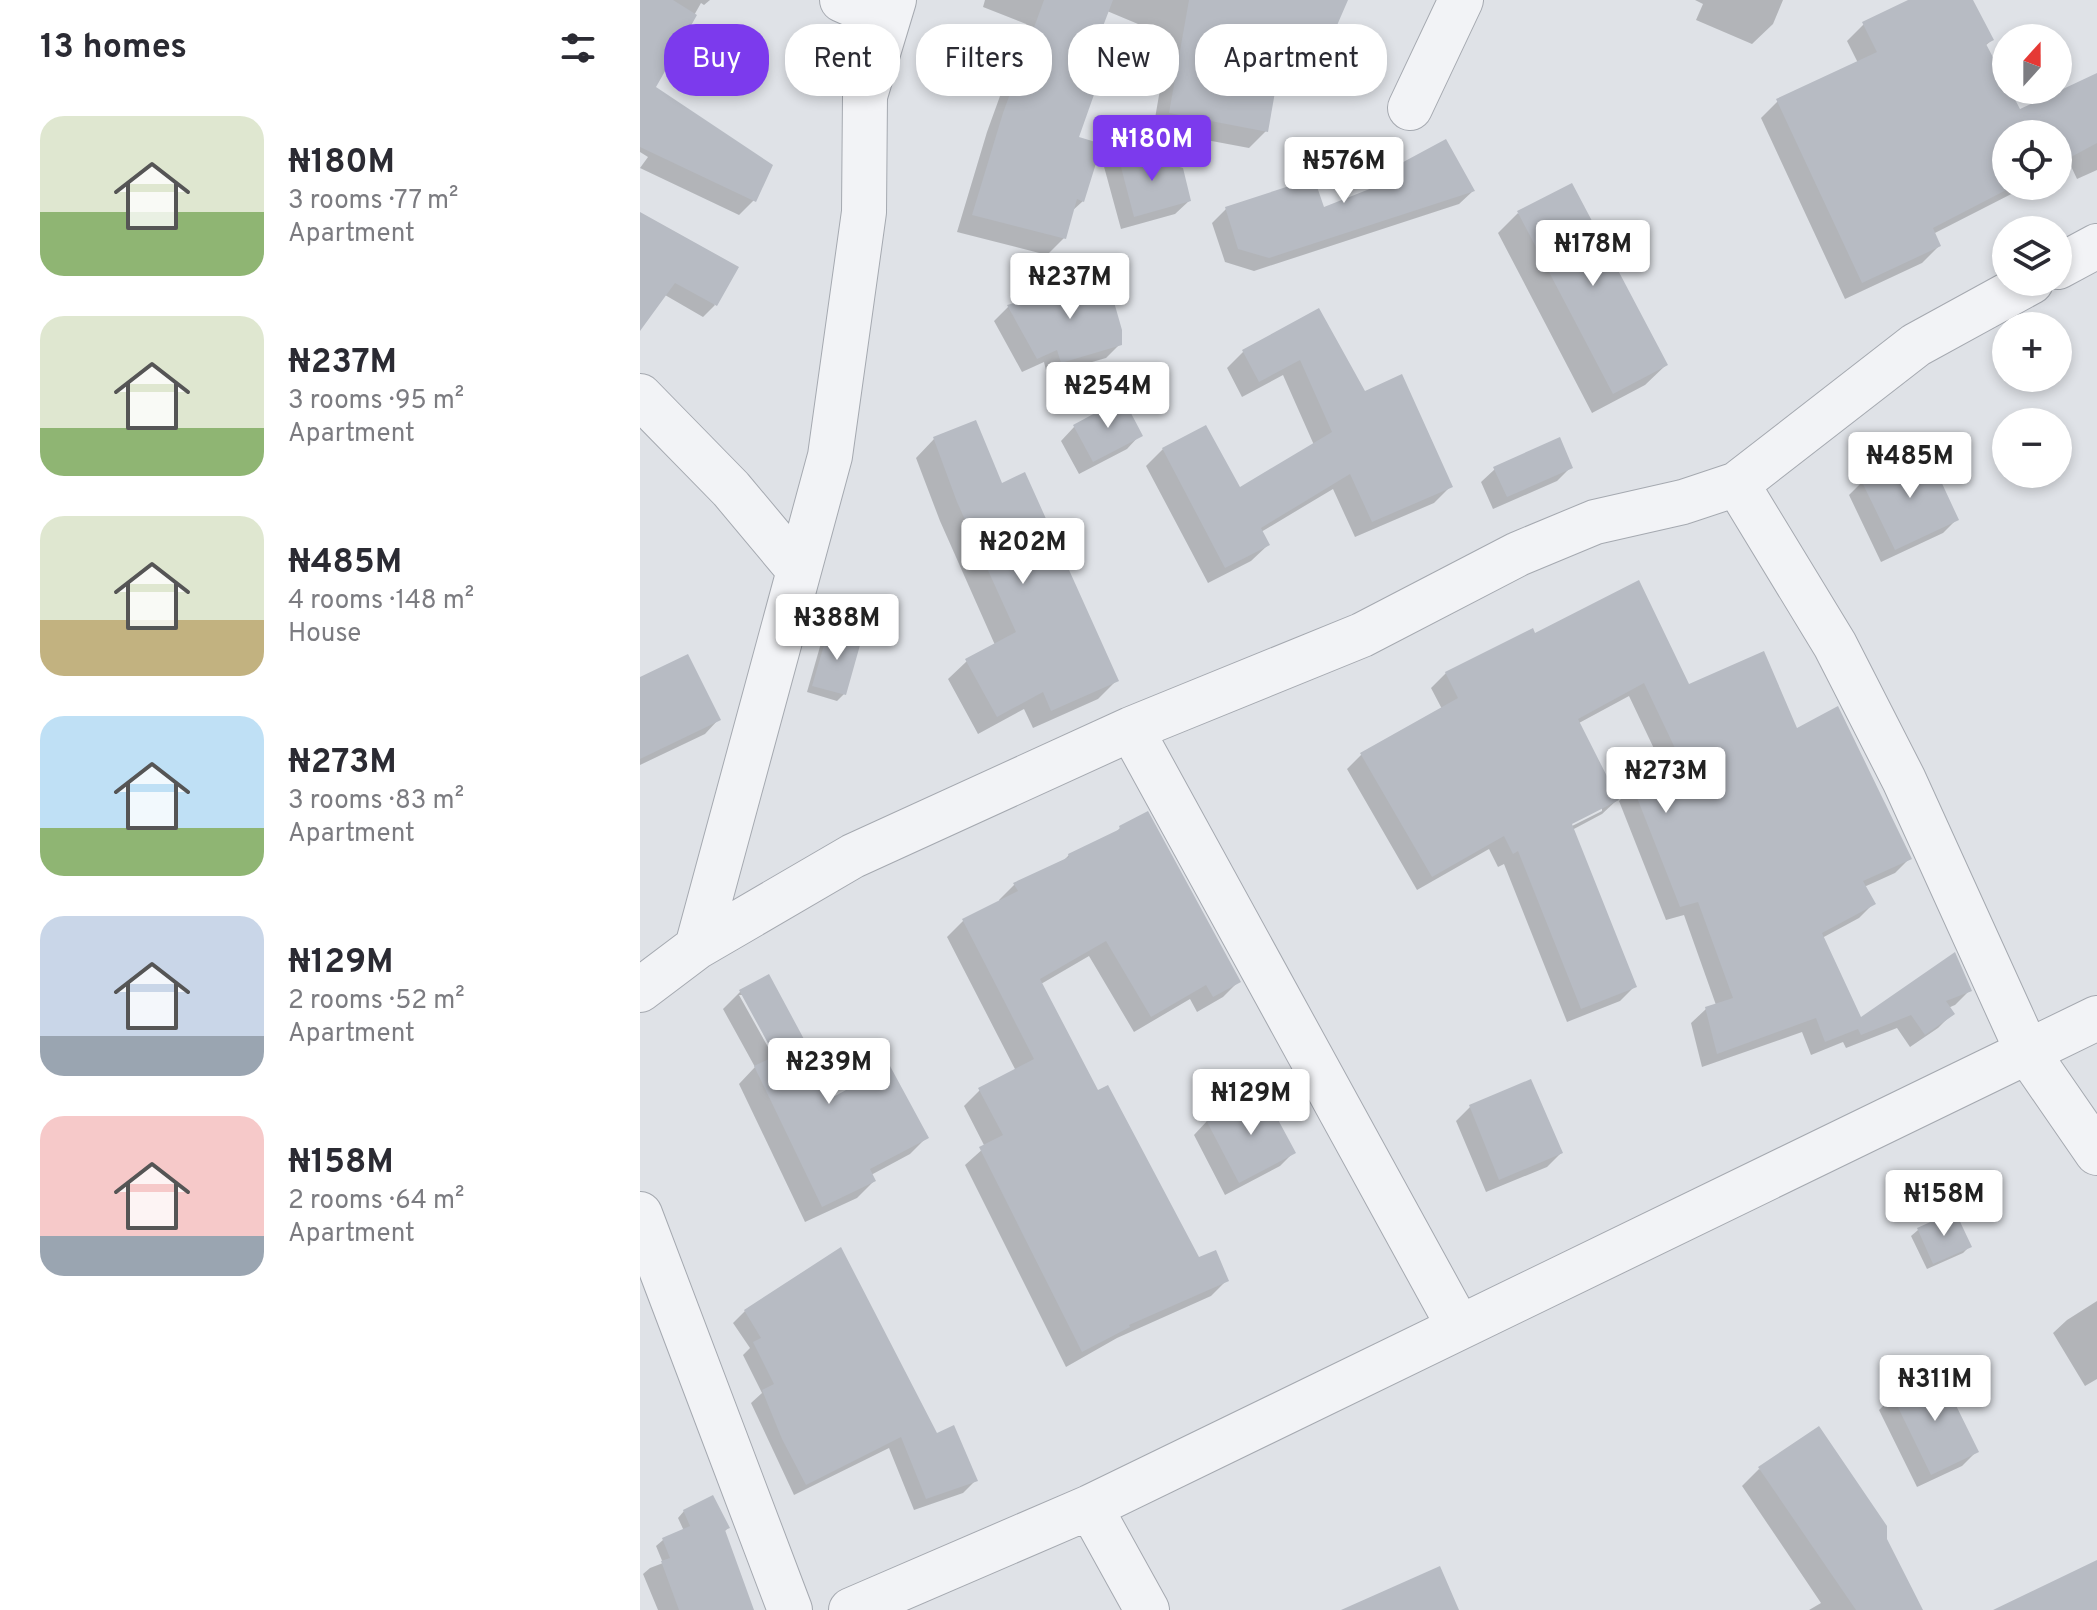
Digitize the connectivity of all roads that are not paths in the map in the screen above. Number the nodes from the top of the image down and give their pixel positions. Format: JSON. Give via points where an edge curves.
{"nodes":[{"id":1,"x":842,"y":0,"type":"edge"},
{"id":2,"x":1461,"y":0,"type":"edge"},
{"id":3,"x":890,"y":10,"type":"edge"},
{"id":4,"x":1410,"y":108,"type":"dead end"},
{"id":5,"x":2097,"y":246,"type":"edge"},
{"id":6,"x":2072,"y":259,"type":"edge"},
{"id":7,"x":2005,"y":296,"type":"edge"},
{"id":8,"x":640,"y":396,"type":"edge"},
{"id":9,"x":1737,"y":484,"type":"junction"},
{"id":10,"x":797,"y":568,"type":"junction"},
{"id":11,"x":1131,"y":729,"type":"junction"},
{"id":12,"x":697,"y":947,"type":"junction"},
{"id":13,"x":640,"y":990,"type":"edge"},
{"id":14,"x":2097,"y":1018,"type":"edge"},
{"id":15,"x":2028,"y":1053,"type":"junction"},
{"id":16,"x":2097,"y":1153,"type":"edge"},
{"id":17,"x":640,"y":1214,"type":"edge"},
{"id":18,"x":1459,"y":1327,"type":"junction"},
{"id":19,"x":1090,"y":1507,"type":"junction"},
{"id":20,"x":790,"y":1610,"type":"edge"},
{"id":21,"x":851,"y":1610,"type":"edge"},
{"id":22,"x":1147,"y":1610,"type":"edge"}],
"edges":[{"from":1,"to":3,"type":"street"},
{"from":2,"to":4,"type":"street"},
{"from":3,"to":10,"type":"street","via":[[865,96],[864,212],[830,456]]},
{"from":5,"to":6,"type":"street"},
{"from":7,"to":9,"type":"street","via":[[1916,345]]},
{"from":8,"to":10,"type":"street","via":[[731,489]]},
{"from":9,"to":11,"type":"street","via":[[1595,522],[1518,554],[1362,635]]},
{"from":9,"to":15,"type":"street","via":[[1835,645],[1904,780]]},
{"from":10,"to":12,"type":"street"},
{"from":11,"to":12,"type":"street","via":[[853,856]]},
{"from":11,"to":18,"type":"street"},
{"from":12,"to":13,"type":"street"},
{"from":14,"to":15,"type":"street"},
{"from":15,"to":16,"type":"street"},
{"from":15,"to":18,"type":"street"},
{"from":17,"to":20,"type":"street"},
{"from":18,"to":19,"type":"street"},
{"from":19,"to":21,"type":"street"},
{"from":19,"to":22,"type":"street"}]}
